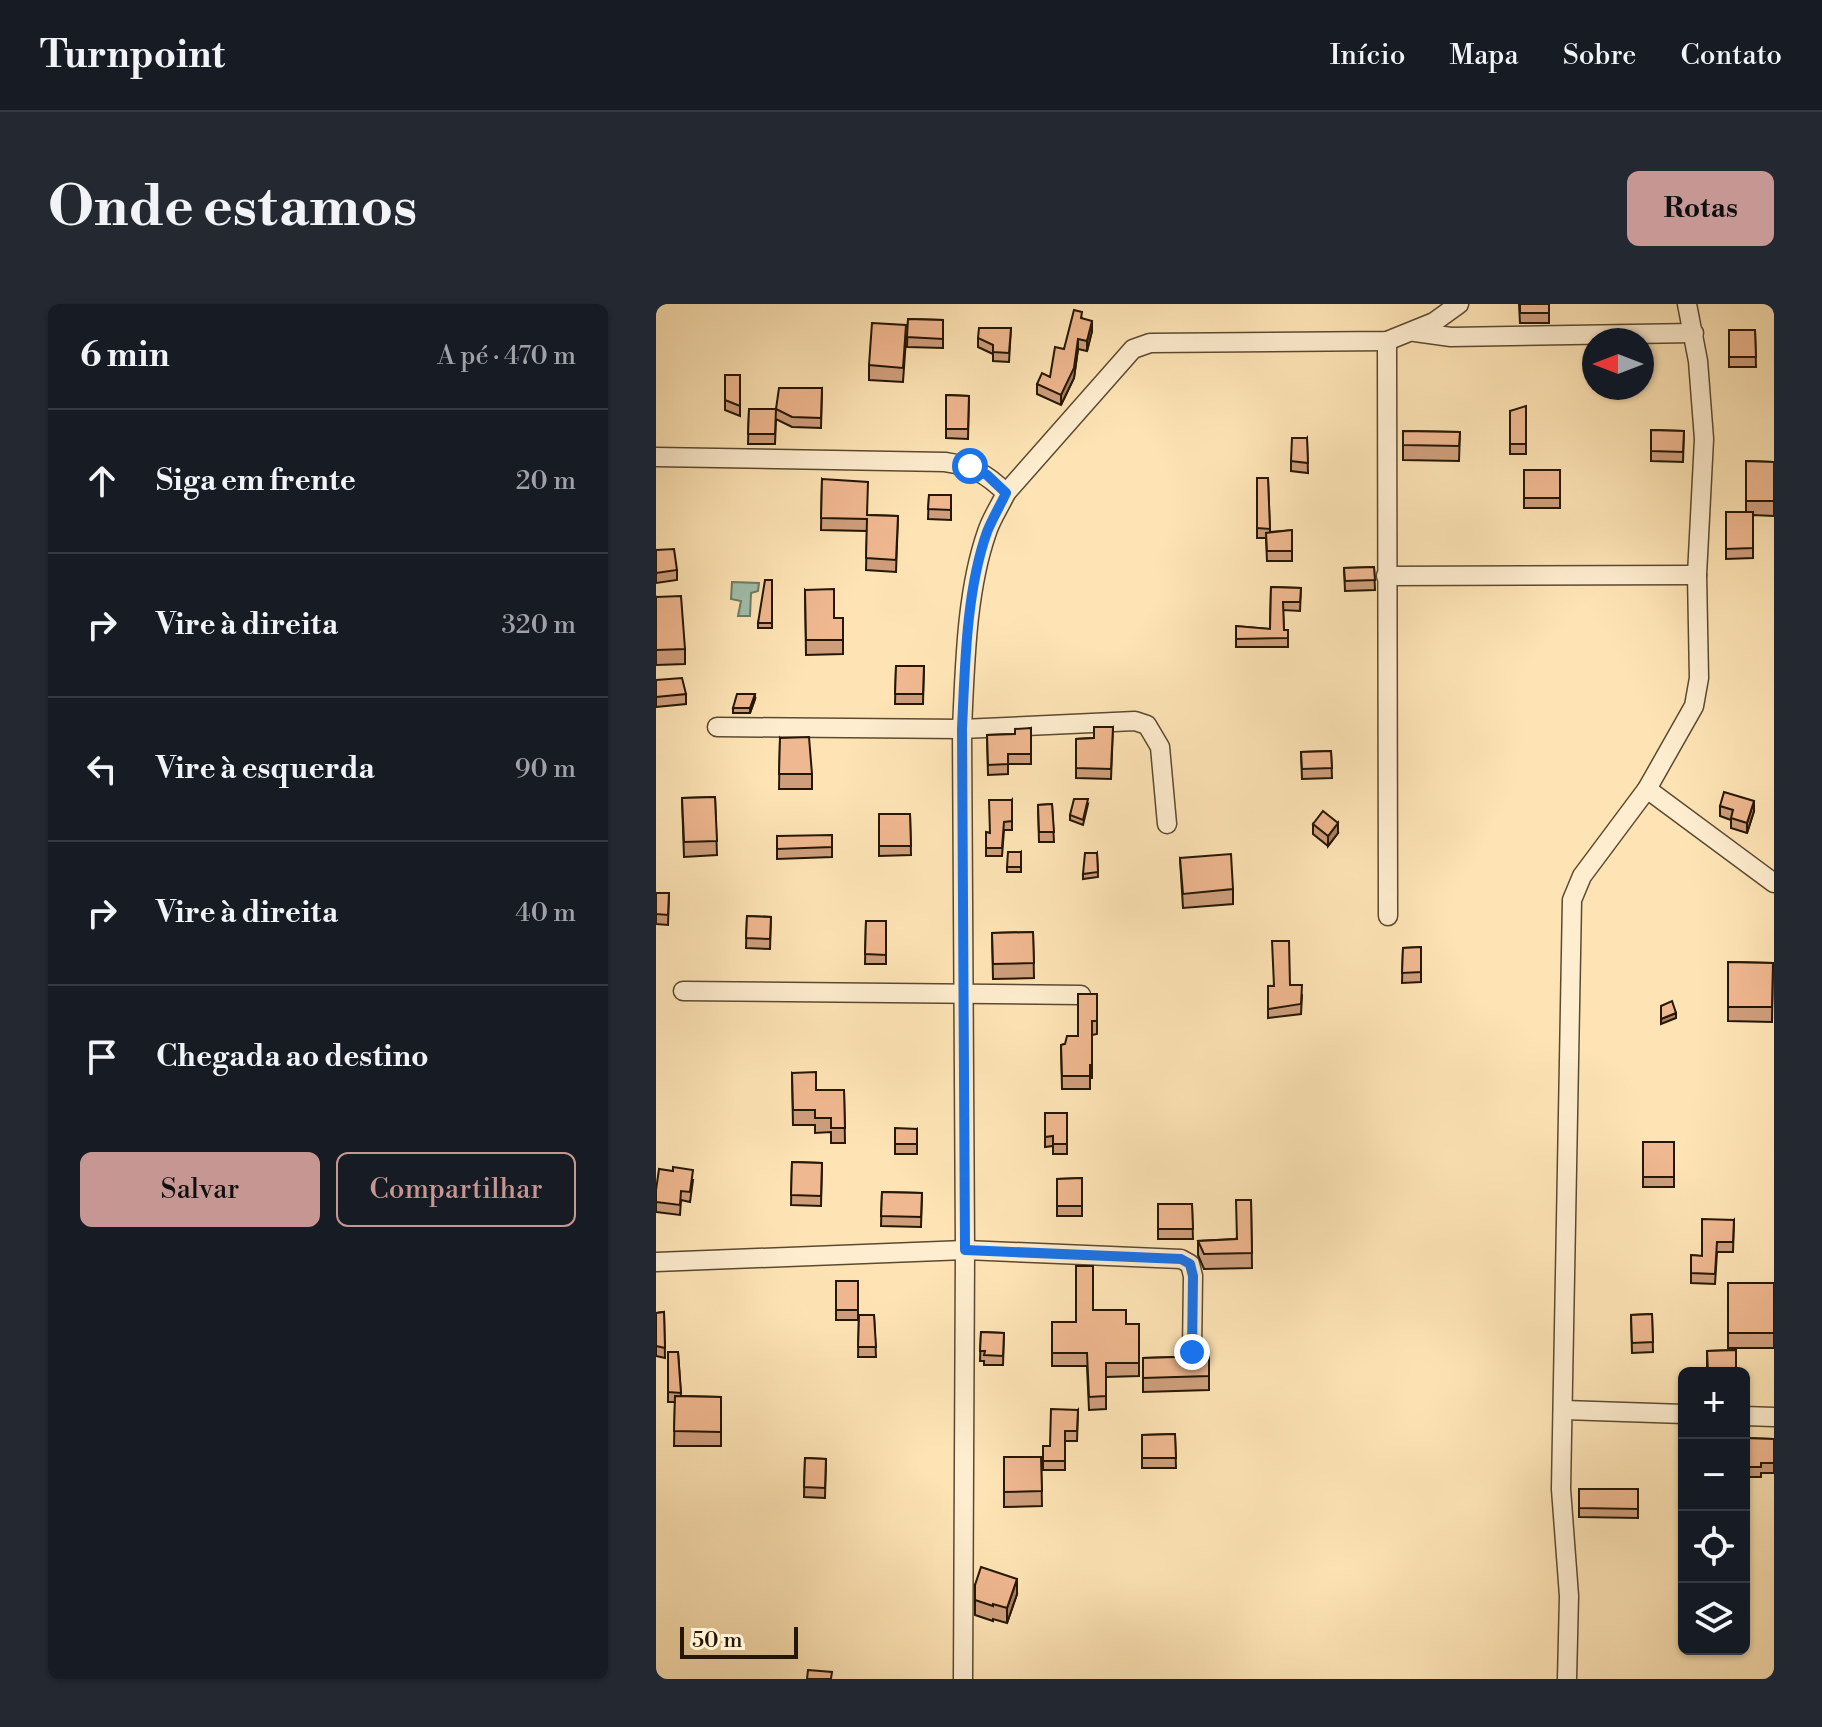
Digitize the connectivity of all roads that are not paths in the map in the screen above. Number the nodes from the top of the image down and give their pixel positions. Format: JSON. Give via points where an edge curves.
{"nodes":[{"id":1,"x":1459,"y":304,"type":"edge"},
{"id":2,"x":1687,"y":304,"type":"edge"},
{"id":3,"x":1415,"y":332,"type":"junction"},
{"id":4,"x":1694,"y":333,"type":"junction"},
{"id":5,"x":1387,"y":341,"type":"junction"},
{"id":6,"x":656,"y":457,"type":"edge"},
{"id":7,"x":1006,"y":493,"type":"junction"},
{"id":8,"x":1697,"y":575,"type":"junction"},
{"id":9,"x":1386,"y":576,"type":"junction"},
{"id":10,"x":717,"y":727,"type":"dead end"},
{"id":11,"x":962,"y":729,"type":"junction"},
{"id":12,"x":1647,"y":789,"type":"junction"},
{"id":13,"x":1167,"y":824,"type":"dead end"},
{"id":14,"x":1774,"y":883,"type":"edge"},
{"id":15,"x":1388,"y":916,"type":"dead end"},
{"id":16,"x":683,"y":991,"type":"dead end"},
{"id":17,"x":964,"y":993,"type":"junction"},
{"id":18,"x":1081,"y":995,"type":"edge"},
{"id":19,"x":965,"y":1250,"type":"junction"},
{"id":20,"x":656,"y":1262,"type":"edge"},
{"id":21,"x":1192,"y":1352,"type":"dead end"},
{"id":22,"x":1564,"y":1410,"type":"junction"},
{"id":23,"x":1678,"y":1414,"type":"edge"},
{"id":24,"x":1750,"y":1416,"type":"edge"},
{"id":25,"x":1774,"y":1417,"type":"edge"},
{"id":26,"x":963,"y":1679,"type":"edge"},
{"id":27,"x":1567,"y":1679,"type":"edge"}],
"edges":[{"from":1,"to":3,"type":"street"},
{"from":2,"to":4,"type":"street"},
{"from":3,"to":4,"type":"street","via":[[1451,337]]},
{"from":3,"to":5,"type":"street"},
{"from":4,"to":8,"type":"street","via":[[1704,439]]},
{"from":5,"to":7,"type":"street","via":[[1150,343],[1133,349]]},
{"from":5,"to":9,"type":"street"},
{"from":6,"to":7,"type":"street","via":[[945,462],[970,466]]},
{"from":7,"to":11,"type":"street","via":[[987,530],[979,561]]},
{"from":8,"to":9,"type":"street"},
{"from":8,"to":12,"type":"street","via":[[1699,678],[1694,706]]},
{"from":9,"to":15,"type":"street"},
{"from":10,"to":11,"type":"street"},
{"from":11,"to":13,"type":"street","via":[[1116,720],[1147,725],[1160,747]]},
{"from":11,"to":17,"type":"street"},
{"from":12,"to":14,"type":"street"},
{"from":12,"to":22,"type":"street","via":[[1582,876],[1572,900]]},
{"from":16,"to":17,"type":"street"},
{"from":17,"to":18,"type":"street"},
{"from":17,"to":19,"type":"street"},
{"from":19,"to":20,"type":"street"},
{"from":19,"to":21,"type":"street","via":[[1181,1259],[1190,1264],[1193,1276]]},
{"from":19,"to":26,"type":"street"},
{"from":22,"to":23,"type":"street"},
{"from":22,"to":27,"type":"street"},
{"from":24,"to":25,"type":"street"}]}
